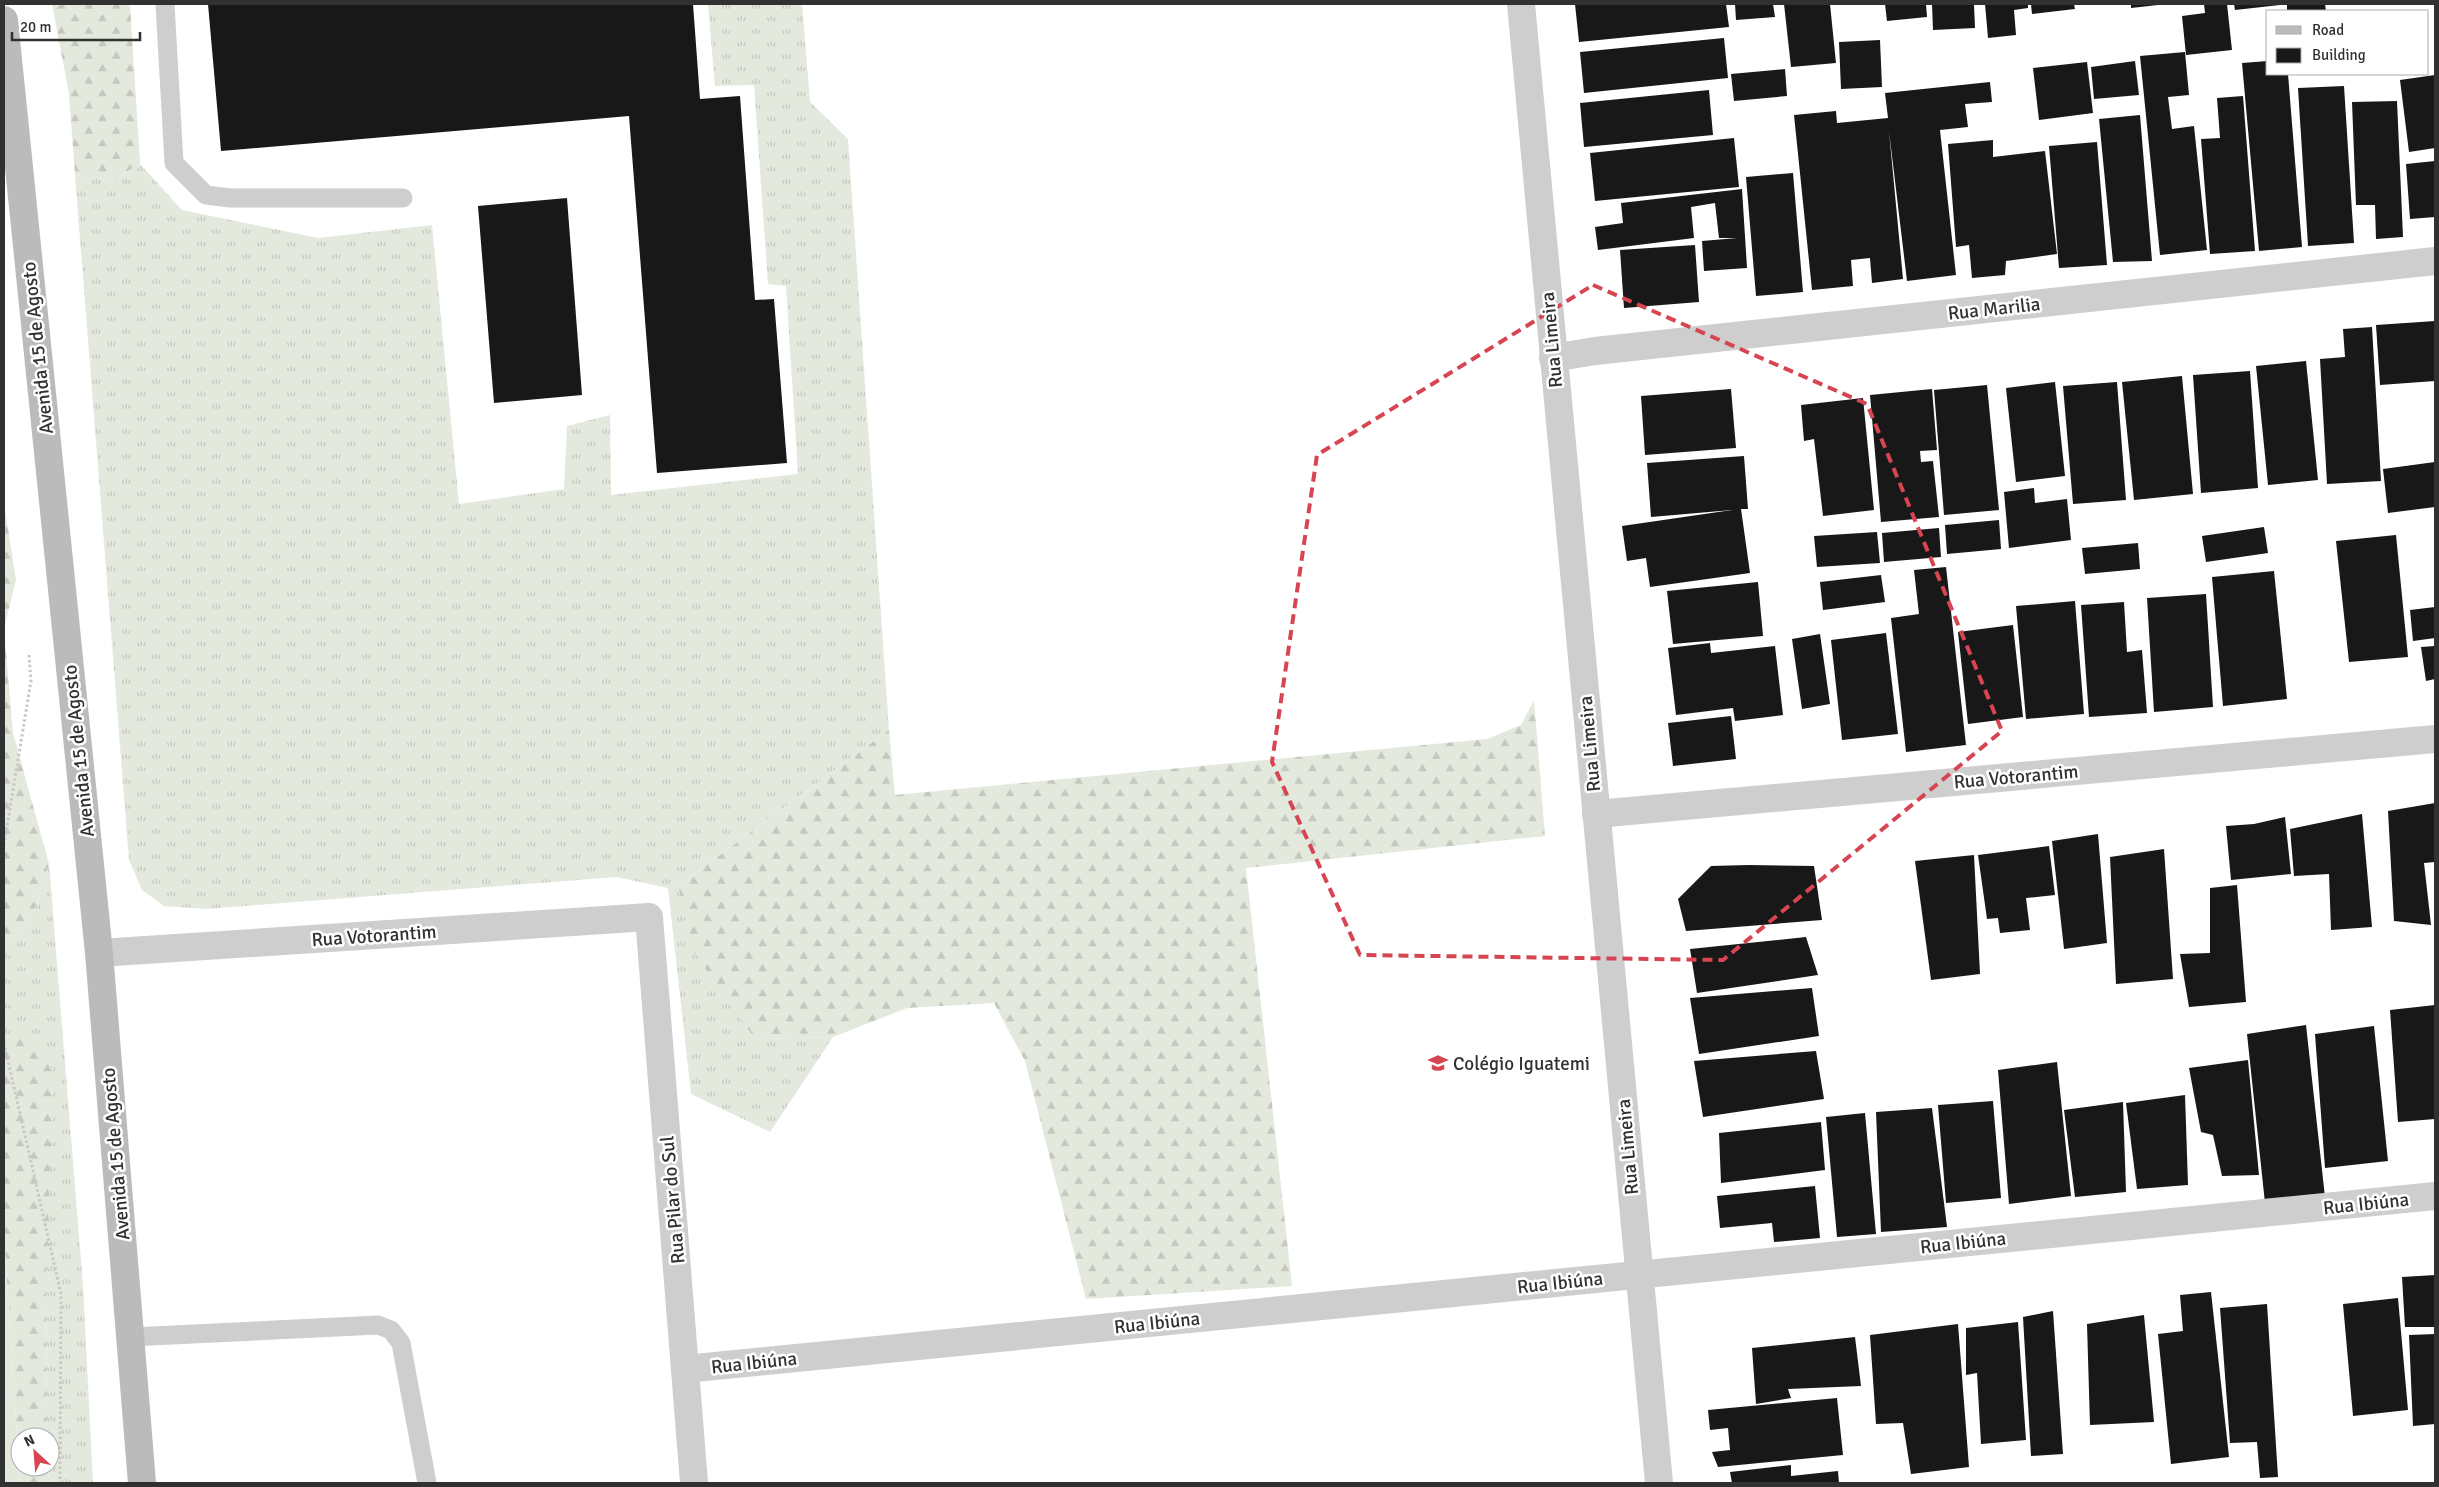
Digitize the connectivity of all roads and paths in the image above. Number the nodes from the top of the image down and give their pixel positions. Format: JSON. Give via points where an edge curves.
{"nodes":[{"id":1,"x":165,"y":4,"type":"edge"},
{"id":2,"x":1521,"y":4,"type":"edge"},
{"id":3,"x":4,"y":20,"type":"edge"},
{"id":4,"x":403,"y":198,"type":"dead end"},
{"id":5,"x":2435,"y":261,"type":"edge"},
{"id":6,"x":1552,"y":358,"type":"junction"},
{"id":7,"x":29,"y":652,"type":"dead end"},
{"id":8,"x":2435,"y":739,"type":"edge"},
{"id":9,"x":1596,"y":814,"type":"junction"},
{"id":10,"x":4,"y":845,"type":"edge"},
{"id":11,"x":648,"y":917,"type":"joint"},
{"id":12,"x":99,"y":953,"type":"junction"},
{"id":13,"x":4,"y":1043,"type":"edge"},
{"id":14,"x":2435,"y":1196,"type":"edge"},
{"id":15,"x":1639,"y":1274,"type":"junction"},
{"id":16,"x":130,"y":1337,"type":"junction"},
{"id":17,"x":685,"y":1369,"type":"junction"},
{"id":18,"x":60,"y":1483,"type":"edge"},
{"id":19,"x":142,"y":1483,"type":"edge"},
{"id":20,"x":427,"y":1483,"type":"edge"},
{"id":21,"x":694,"y":1483,"type":"edge"},
{"id":22,"x":1659,"y":1483,"type":"edge"}],
"edges":[{"from":1,"to":4,"type":"lane","via":[[174,163],[206,195],[230,198]]},
{"from":2,"to":6,"type":"street","name":"Rua Limeira"},
{"from":3,"to":12,"type":"main road","name":"Avenida 15 de Agosto"},
{"from":5,"to":6,"type":"street","name":"Rua Marilia"},
{"from":6,"to":9,"type":"street","name":"Rua Limeira"},
{"from":7,"to":10,"type":"path","via":[[31,681]]},
{"from":8,"to":9,"type":"street","name":"Rua Votorantim"},
{"from":9,"to":15,"type":"street","name":"Rua Limeira"},
{"from":11,"to":12,"type":"street","name":"Rua Votorantim"},
{"from":11,"to":17,"type":"street","name":"Rua Pilar do Sul"},
{"from":12,"to":16,"type":"main road","name":"Avenida 15 de Agosto"},
{"from":13,"to":18,"type":"path","via":[[61,1294]]},
{"from":14,"to":15,"type":"street","name":"Rua Ibiúna"},
{"from":15,"to":17,"type":"street","name":"Rua Ibiúna"},
{"from":15,"to":22,"type":"street","name":"Rua Limeira"},
{"from":16,"to":19,"type":"main road","name":"Avenida 15 de Agosto"},
{"from":16,"to":20,"type":"lane","via":[[378,1325],[391,1330],[401,1343]]},
{"from":17,"to":21,"type":"street","name":"Rua Pilar do Sul"}]}
